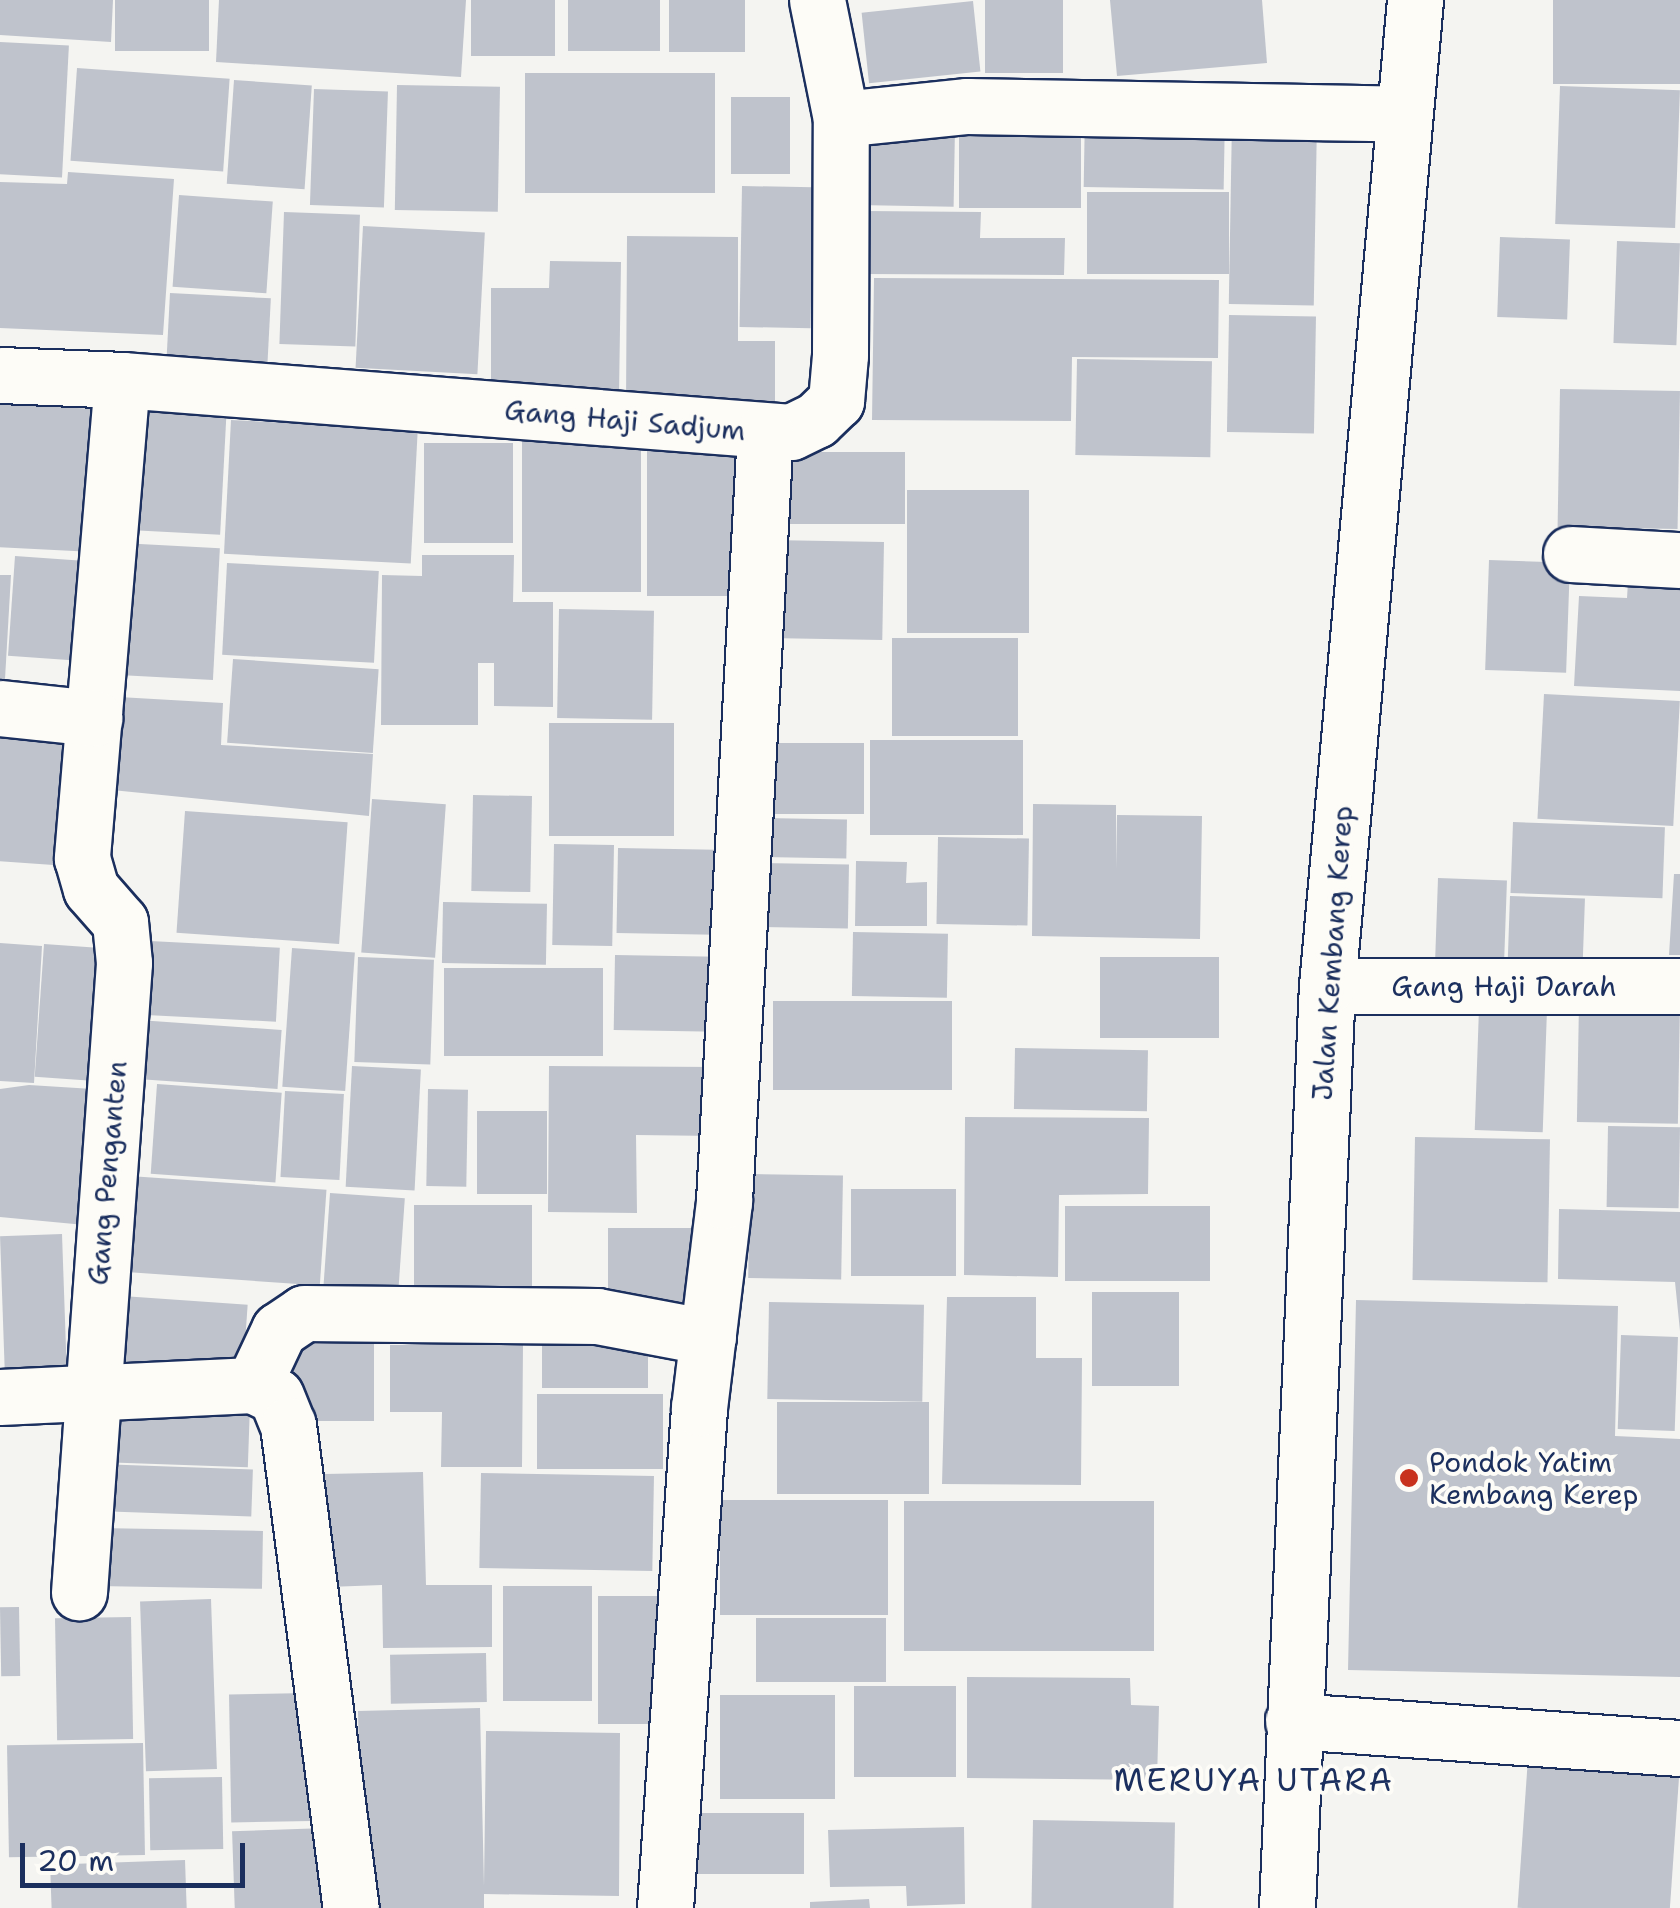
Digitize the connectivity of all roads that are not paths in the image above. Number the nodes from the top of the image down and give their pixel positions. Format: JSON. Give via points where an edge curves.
{"nodes":[{"id":1,"x":817,"y":0,"type":"edge"},
{"id":2,"x":1415,"y":0,"type":"edge"},
{"id":3,"x":1404,"y":114,"type":"junction"},
{"id":4,"x":841,"y":119,"type":"junction"},
{"id":5,"x":0,"y":375,"type":"edge"},
{"id":6,"x":122,"y":380,"type":"junction"},
{"id":7,"x":764,"y":431,"type":"junction"},
{"id":8,"x":1571,"y":554,"type":"dead end"},
{"id":9,"x":1680,"y":560,"type":"edge"},
{"id":10,"x":0,"y":708,"type":"edge"},
{"id":11,"x":94,"y":718,"type":"junction"},
{"id":12,"x":1328,"y":986,"type":"junction"},
{"id":13,"x":1680,"y":986,"type":"edge"},
{"id":14,"x":708,"y":1337,"type":"junction"},
{"id":15,"x":253,"y":1386,"type":"junction"},
{"id":16,"x":87,"y":1392,"type":"junction"},
{"id":17,"x":0,"y":1397,"type":"edge"},
{"id":18,"x":79,"y":1592,"type":"dead end"},
{"id":19,"x":1293,"y":1721,"type":"junction"},
{"id":20,"x":1680,"y":1748,"type":"edge"},
{"id":21,"x":351,"y":1908,"type":"edge"},
{"id":22,"x":665,"y":1908,"type":"edge"},
{"id":23,"x":1287,"y":1908,"type":"edge"}],
"edges":[{"from":1,"to":4,"type":"street","name":"Gang Haji Sadjum"},
{"from":2,"to":3,"type":"street","name":"Jalan Kembang Kerep"},
{"from":3,"to":4,"type":"street","via":[[967,106]]},
{"from":3,"to":12,"type":"street","name":"Jalan Kembang Kerep"},
{"from":4,"to":7,"type":"street","name":"Gang Haji Sadjum","via":[[836,401],[791,432]]},
{"from":5,"to":6,"type":"street"},
{"from":6,"to":7,"type":"street","name":"Gang Haji Sadjum"},
{"from":6,"to":11,"type":"street","name":"Gang Penganten"},
{"from":7,"to":14,"type":"street","via":[[724,1201]]},
{"from":8,"to":9,"type":"street"},
{"from":10,"to":11,"type":"street"},
{"from":11,"to":16,"type":"street","name":"Gang Penganten","via":[[82,858],[90,889],[120,922],[124,962]]},
{"from":12,"to":13,"type":"street","name":"Gang Haji Darah"},
{"from":12,"to":19,"type":"street","name":"Jalan Kembang Kerep"},
{"from":14,"to":15,"type":"street","via":[[596,1316],[304,1313],[279,1330]]},
{"from":14,"to":22,"type":"street"},
{"from":15,"to":16,"type":"street"},
{"from":15,"to":21,"type":"street","via":[[276,1396],[288,1425]]},
{"from":16,"to":17,"type":"street"},
{"from":16,"to":18,"type":"street","name":"Gang Penganten"},
{"from":19,"to":20,"type":"street"},
{"from":19,"to":23,"type":"street","name":"Jalan Kembang Kerep"}]}
